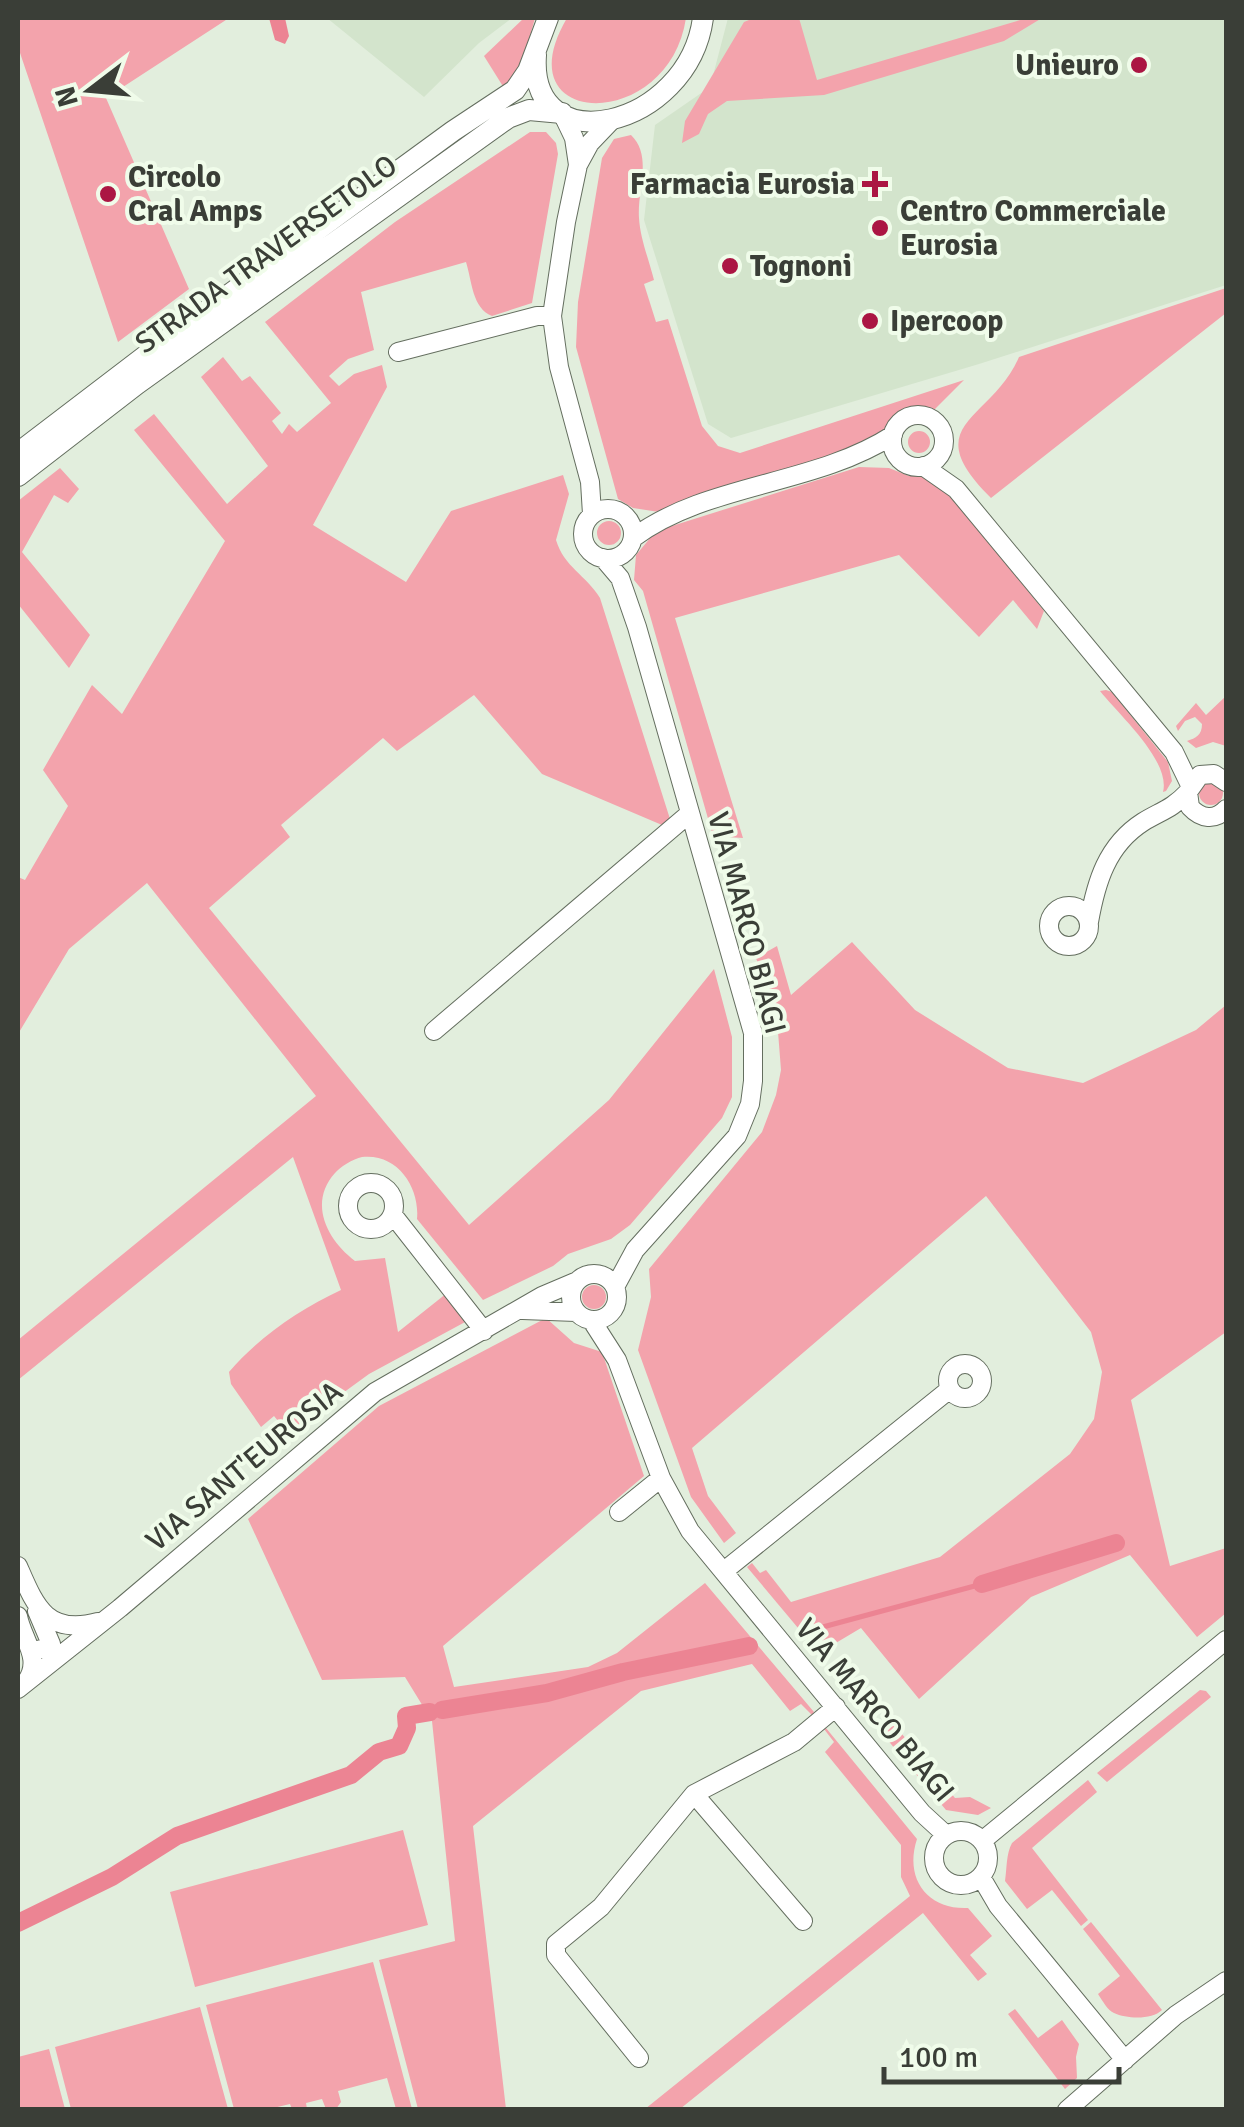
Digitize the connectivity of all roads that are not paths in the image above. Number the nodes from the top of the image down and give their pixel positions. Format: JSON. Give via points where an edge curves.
{"nodes":[{"id":1,"x":548,"y":18,"type":"edge"},
{"id":2,"x":703,"y":18,"type":"edge"},
{"id":3,"x":536,"y":53,"type":"junction"},
{"id":4,"x":562,"y":113,"type":"junction"},
{"id":5,"x":612,"y":120,"type":"junction"},
{"id":6,"x":578,"y":166,"type":"junction"},
{"id":7,"x":552,"y":316,"type":"junction"},
{"id":8,"x":398,"y":352,"type":"dead end"},
{"id":9,"x":893,"y":435,"type":"junction"},
{"id":10,"x":942,"y":448,"type":"junction"},
{"id":11,"x":18,"y":453,"type":"edge"},
{"id":12,"x":851,"y":459,"type":"junction"},
{"id":13,"x":901,"y":461,"type":"junction"},
{"id":14,"x":923,"y":466,"type":"junction"},
{"id":15,"x":18,"y":476,"type":"edge"},
{"id":16,"x":956,"y":489,"type":"junction"},
{"id":17,"x":607,"y":511,"type":"junction"},
{"id":18,"x":660,"y":518,"type":"junction"},
{"id":19,"x":633,"y":538,"type":"junction"},
{"id":20,"x":612,"y":556,"type":"junction"},
{"id":21,"x":1174,"y":752,"type":"junction"},
{"id":22,"x":1220,"y":778,"type":"edge"},
{"id":23,"x":1189,"y":789,"type":"junction"},
{"id":24,"x":690,"y":813,"type":"junction"},
{"id":25,"x":1164,"y":813,"type":"junction"},
{"id":26,"x":1215,"y":817,"type":"edge"},
{"id":27,"x":1095,"y":887,"type":"junction"},
{"id":28,"x":1071,"y":906,"type":"junction"},
{"id":29,"x":1089,"y":922,"type":"junction"},
{"id":30,"x":434,"y":1031,"type":"dead end"},
{"id":31,"x":393,"y":1215,"type":"dead end"},
{"id":32,"x":635,"y":1250,"type":"junction"},
{"id":33,"x":596,"y":1274,"type":"junction"},
{"id":34,"x":575,"y":1282,"type":"junction"},
{"id":35,"x":615,"y":1286,"type":"junction"},
{"id":36,"x":523,"y":1310,"type":"junction"},
{"id":37,"x":612,"y":1312,"type":"junction"},
{"id":38,"x":584,"y":1316,"type":"junction"},
{"id":39,"x":484,"y":1331,"type":"junction"},
{"id":40,"x":617,"y":1360,"type":"junction"},
{"id":41,"x":950,"y":1389,"type":"dead end"},
{"id":42,"x":660,"y":1478,"type":"junction"},
{"id":43,"x":619,"y":1512,"type":"dead end"},
{"id":44,"x":18,"y":1566,"type":"edge"},
{"id":45,"x":724,"y":1571,"type":"junction"},
{"id":46,"x":32,"y":1600,"type":"junction"},
{"id":47,"x":112,"y":1614,"type":"junction"},
{"id":48,"x":18,"y":1616,"type":"edge"},
{"id":49,"x":1226,"y":1640,"type":"edge"},
{"id":50,"x":34,"y":1645,"type":"junction"},
{"id":51,"x":68,"y":1649,"type":"junction"},
{"id":52,"x":22,"y":1685,"type":"edge"},
{"id":53,"x":836,"y":1708,"type":"junction"},
{"id":54,"x":694,"y":1794,"type":"junction"},
{"id":55,"x":946,"y":1835,"type":"junction"},
{"id":56,"x":982,"y":1841,"type":"junction"},
{"id":57,"x":981,"y":1877,"type":"junction"},
{"id":58,"x":802,"y":1921,"type":"dead end"},
{"id":59,"x":1226,"y":1981,"type":"edge"},
{"id":60,"x":639,"y":2058,"type":"dead end"},
{"id":61,"x":1125,"y":2060,"type":"junction"},
{"id":62,"x":1066,"y":2110,"type":"edge"}],
"edges":[{"from":1,"to":3,"type":"main road","name":"STRADA TRAVERSETOLO"},
{"from":2,"to":5,"type":"main road","via":[[694,52],[674,84],[650,104]]},
{"from":3,"to":4,"type":"main road","via":[[540,88]]},
{"from":3,"to":11,"type":"main road","name":"STRADA TRAVERSETOLO","via":[[515,90]]},
{"from":4,"to":5,"type":"main road","name":"STRADA TRAVERSETOLO","via":[[586,122]]},
{"from":4,"to":6,"type":"street"},
{"from":4,"to":15,"type":"main road","name":"STRADA TRAVERSETOLO","via":[[528,110],[508,118]]},
{"from":5,"to":6,"type":"street"},
{"from":6,"to":7,"type":"street"},
{"from":7,"to":8,"type":"street"},
{"from":7,"to":17,"type":"street","via":[[558,367],[590,482]]},
{"from":9,"to":10,"type":"street","via":[[908,418],[923,416],[941,431]]},
{"from":9,"to":12,"type":"street"},
{"from":9,"to":13,"type":"street"},
{"from":10,"to":14,"type":"street"},
{"from":10,"to":16,"type":"street"},
{"from":12,"to":13,"type":"street"},
{"from":12,"to":18,"type":"street"},
{"from":13,"to":14,"type":"street"},
{"from":14,"to":16,"type":"street"},
{"from":16,"to":21,"type":"street"},
{"from":17,"to":18,"type":"street"},
{"from":17,"to":19,"type":"street","via":[[631,522]]},
{"from":17,"to":20,"type":"street","via":[[583,536],[590,550]]},
{"from":18,"to":19,"type":"street"},
{"from":19,"to":20,"type":"street"},
{"from":20,"to":24,"type":"street","name":"VIA MARCO BIAGI"},
{"from":21,"to":22,"type":"street"},
{"from":21,"to":23,"type":"street"},
{"from":22,"to":23,"type":"street","via":[[1200,776]]},
{"from":23,"to":25,"type":"street"},
{"from":23,"to":26,"type":"street","via":[[1190,807]]},
{"from":24,"to":30,"type":"street"},
{"from":24,"to":32,"type":"street","name":"VIA MARCO BIAGI","via":[[753,1033],[753,1081],[737,1136]]},
{"from":25,"to":26,"type":"street"},
{"from":25,"to":27,"type":"street","via":[[1124,834]]},
{"from":27,"to":28,"type":"street"},
{"from":27,"to":29,"type":"street"},
{"from":28,"to":29,"type":"street"},
{"from":28,"to":29,"type":"street","via":[[1054,913],[1054,939],[1078,944]]},
{"from":31,"to":39,"type":"street"},
{"from":32,"to":33,"type":"street","name":"VIA MARCO BIAGI"},
{"from":32,"to":35,"type":"street","name":"VIA MARCO BIAGI"},
{"from":33,"to":34,"type":"street"},
{"from":33,"to":35,"type":"street"},
{"from":34,"to":36,"type":"street","name":"VIA SANT'EUROSIA"},
{"from":34,"to":38,"type":"street","via":[[570,1300]]},
{"from":35,"to":37,"type":"street"},
{"from":36,"to":38,"type":"street"},
{"from":36,"to":39,"type":"street","name":"VIA SANT'EUROSIA"},
{"from":37,"to":38,"type":"street","via":[[603,1319]]},
{"from":37,"to":40,"type":"street","name":"VIA MARCO BIAGI"},
{"from":38,"to":40,"type":"street","name":"VIA MARCO BIAGI"},
{"from":39,"to":47,"type":"street","name":"VIA SANT'EUROSIA","via":[[370,1396]]},
{"from":40,"to":42,"type":"street","name":"VIA MARCO BIAGI"},
{"from":41,"to":45,"type":"street"},
{"from":42,"to":43,"type":"street"},
{"from":42,"to":45,"type":"street","name":"VIA MARCO BIAGI","via":[[690,1531]]},
{"from":44,"to":46,"type":"street"},
{"from":45,"to":53,"type":"street","name":"VIA MARCO BIAGI"},
{"from":46,"to":47,"type":"street","via":[[62,1624],[92,1624]]},
{"from":46,"to":50,"type":"street","via":[[51,1644]]},
{"from":47,"to":51,"type":"street","name":"VIA SANT'EUROSIA"},
{"from":48,"to":50,"type":"street"},
{"from":49,"to":56,"type":"street"},
{"from":50,"to":51,"type":"street","via":[[56,1653]]},
{"from":50,"to":52,"type":"street","via":[[33,1668]]},
{"from":51,"to":52,"type":"street","name":"VIA SANT'EUROSIA"},
{"from":53,"to":54,"type":"street","via":[[794,1742]]},
{"from":53,"to":55,"type":"street","name":"VIA MARCO BIAGI"},
{"from":54,"to":58,"type":"street"},
{"from":54,"to":60,"type":"street","via":[[601,1907],[556,1944],[556,1954]]},
{"from":55,"to":56,"type":"street","name":"VIA MARCO BIAGI","via":[[962,1830]]},
{"from":55,"to":57,"type":"street","name":"VIA MARCO BIAGI","via":[[935,1848],[938,1872],[958,1885]]},
{"from":56,"to":57,"type":"street","via":[[988,1856]]},
{"from":57,"to":61,"type":"street"},
{"from":59,"to":61,"type":"street"},
{"from":61,"to":62,"type":"street"}]}
